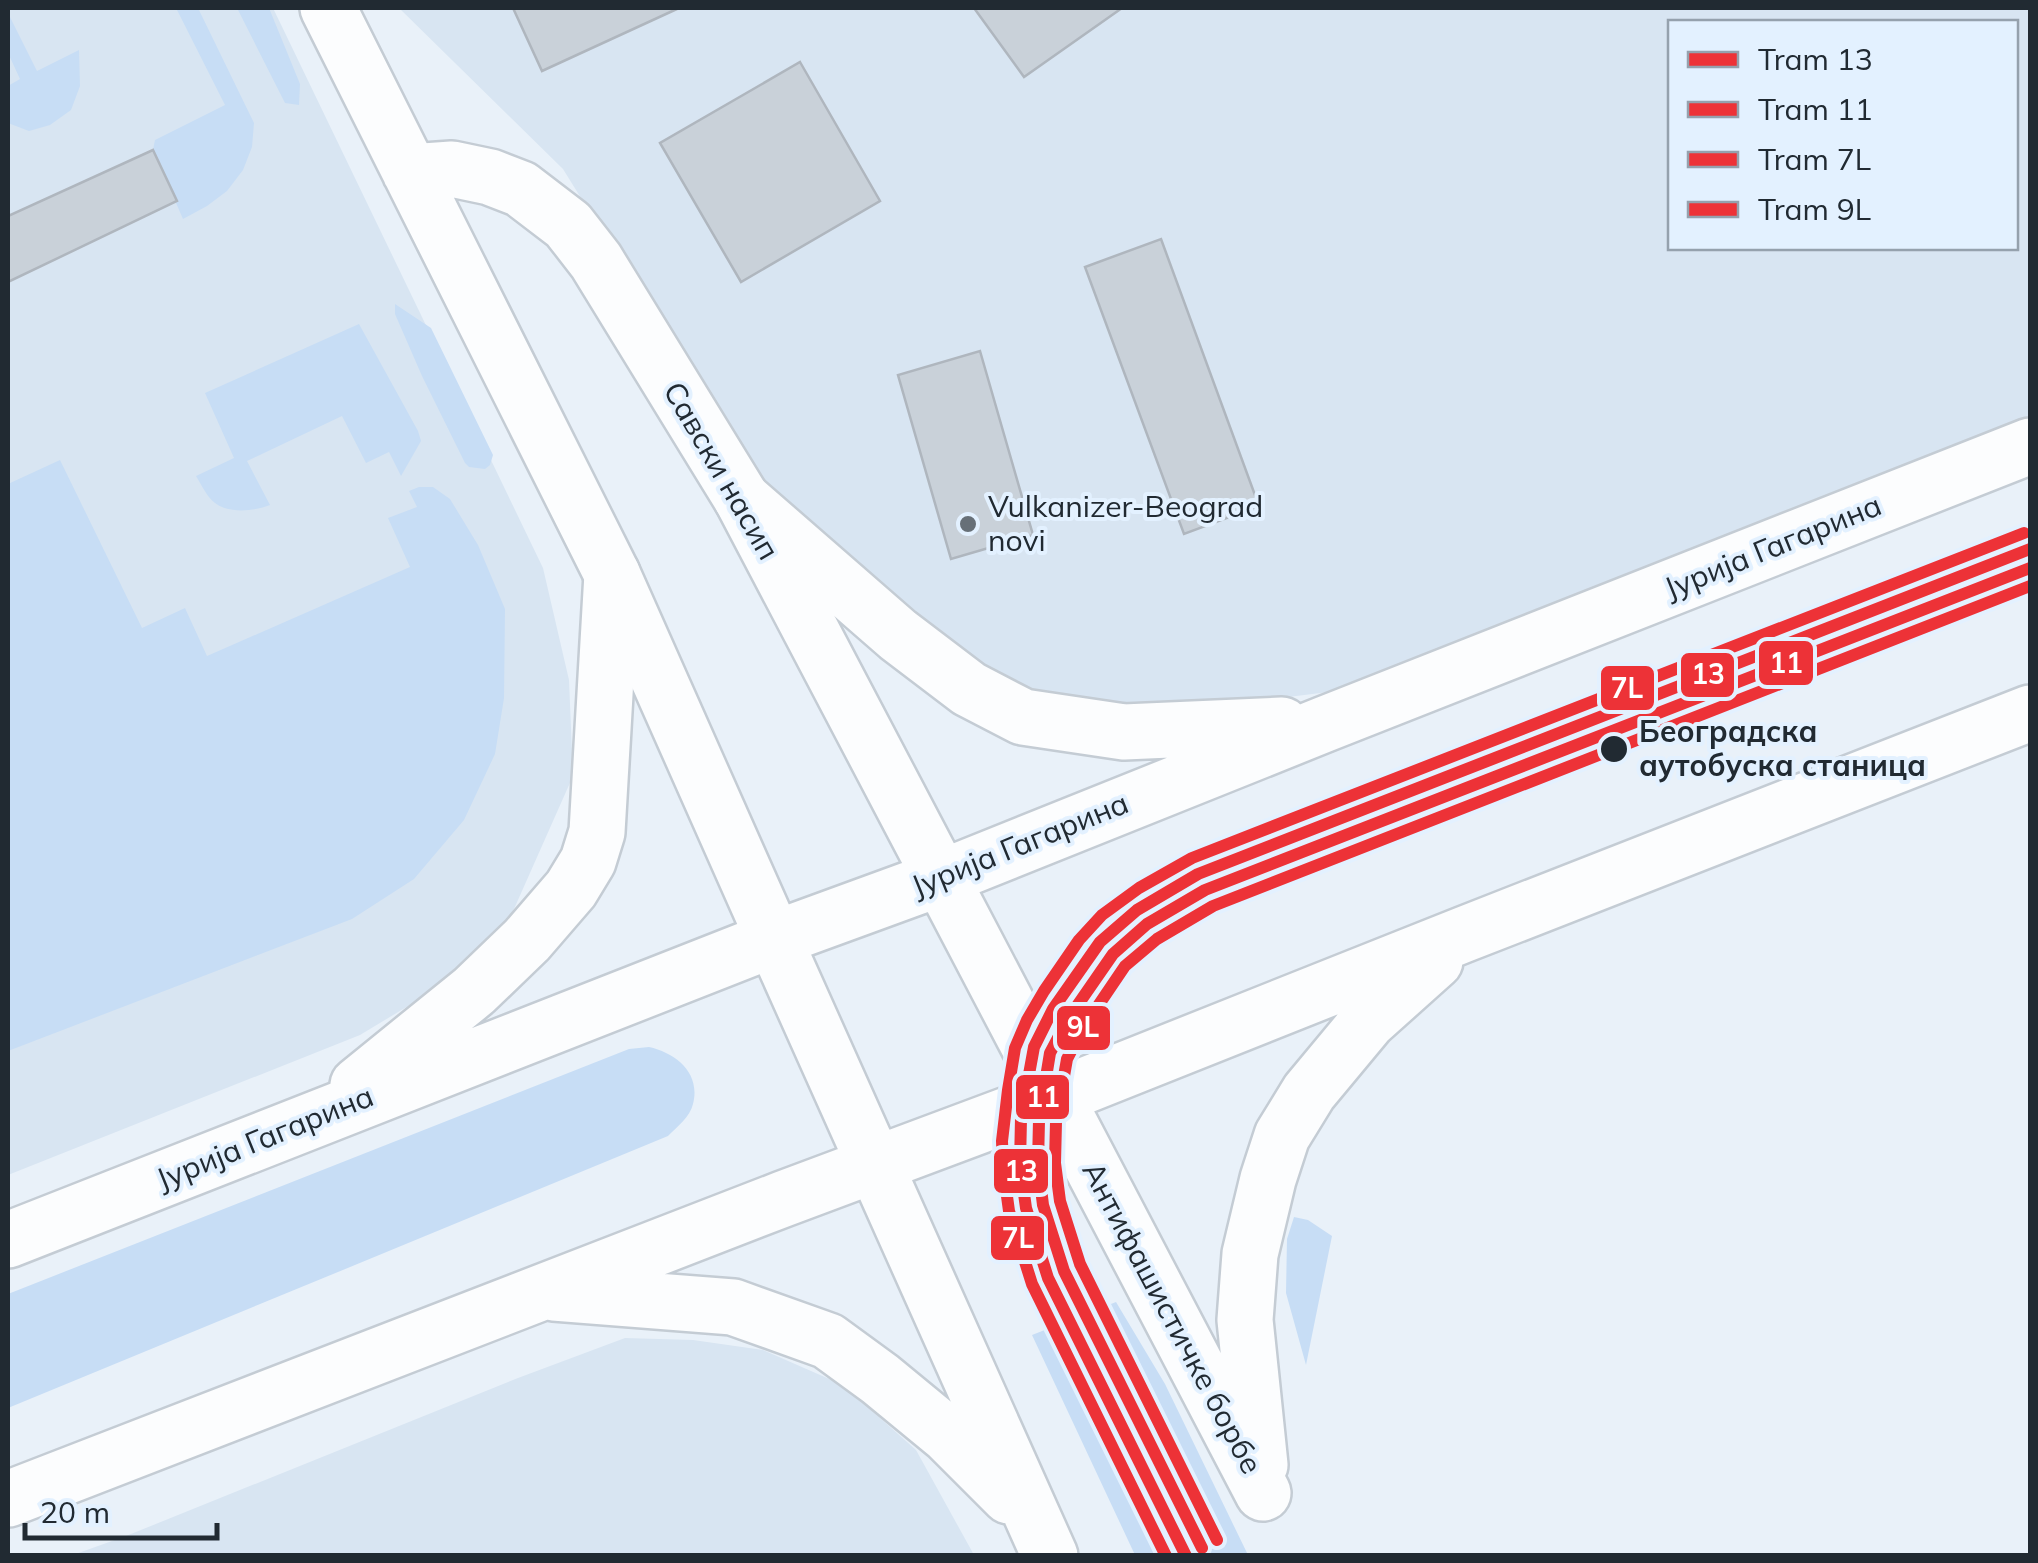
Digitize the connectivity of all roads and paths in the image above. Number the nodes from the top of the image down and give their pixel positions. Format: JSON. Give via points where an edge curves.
{"nodes":[{"id":1,"x":328,"y":8,"type":"edge"},
{"id":2,"x":410,"y":172,"type":"junction"},
{"id":3,"x":2030,"y":446,"type":"edge"},
{"id":4,"x":742,"y":499,"type":"junction"},
{"id":5,"x":612,"y":574,"type":"junction"},
{"id":6,"x":2030,"y":713,"type":"edge"},
{"id":7,"x":1325,"y":724,"type":"junction"},
{"id":8,"x":941,"y":878,"type":"junction"},
{"id":9,"x":1465,"y":934,"type":"junction"},
{"id":10,"x":774,"y":939,"type":"junction"},
{"id":11,"x":1056,"y":1097,"type":"junction"},
{"id":12,"x":319,"y":1117,"type":"junction"},
{"id":13,"x":874,"y":1164,"type":"junction"},
{"id":14,"x":8,"y":1240,"type":"edge"},
{"id":15,"x":541,"y":1292,"type":"junction"},
{"id":16,"x":8,"y":1499,"type":"edge"},
{"id":17,"x":1041,"y":1537,"type":"edge"}],
"edges":[{"from":1,"to":2,"type":"main road"},
{"from":2,"to":4,"type":"main road","name":"Савски насип","via":[[452,169],[490,178],[521,189],[568,225]]},
{"from":2,"to":5,"type":"main road"},
{"from":3,"to":7,"type":"main road","name":"Јурија Гагарина"},
{"from":4,"to":7,"type":"main road","via":[[898,636],[968,689],[1023,717],[1124,732]]},
{"from":4,"to":8,"type":"main road","name":"Савски насип"},
{"from":5,"to":10,"type":"main road"},
{"from":5,"to":12,"type":"main road","via":[[597,832],[588,861],[527,940],[474,991]]},
{"from":6,"to":9,"type":"main road"},
{"from":7,"to":8,"type":"main road","name":"Јурија Гагарина"},
{"from":8,"to":10,"type":"main road","name":"Јурија Гагарина"},
{"from":8,"to":11,"type":"main road","name":"Антифашистичке борбе"},
{"from":9,"to":11,"type":"main road"},
{"from":9,"to":11,"type":"main road","name":"Антифашистичке борбе","via":[[1368,1020],[1282,1136],[1250,1254],[1245,1320],[1263,1493]]},
{"from":10,"to":12,"type":"main road","name":"Јурија Гагарина"},
{"from":10,"to":13,"type":"main road"},
{"from":11,"to":13,"type":"main road"},
{"from":12,"to":14,"type":"main road","name":"Јурија Гагарина"},
{"from":13,"to":15,"type":"main road"},
{"from":13,"to":17,"type":"main road"},
{"from":15,"to":16,"type":"main road"},
{"from":15,"to":17,"type":"main road","via":[[733,1307],[828,1341],[948,1435]]}]}
